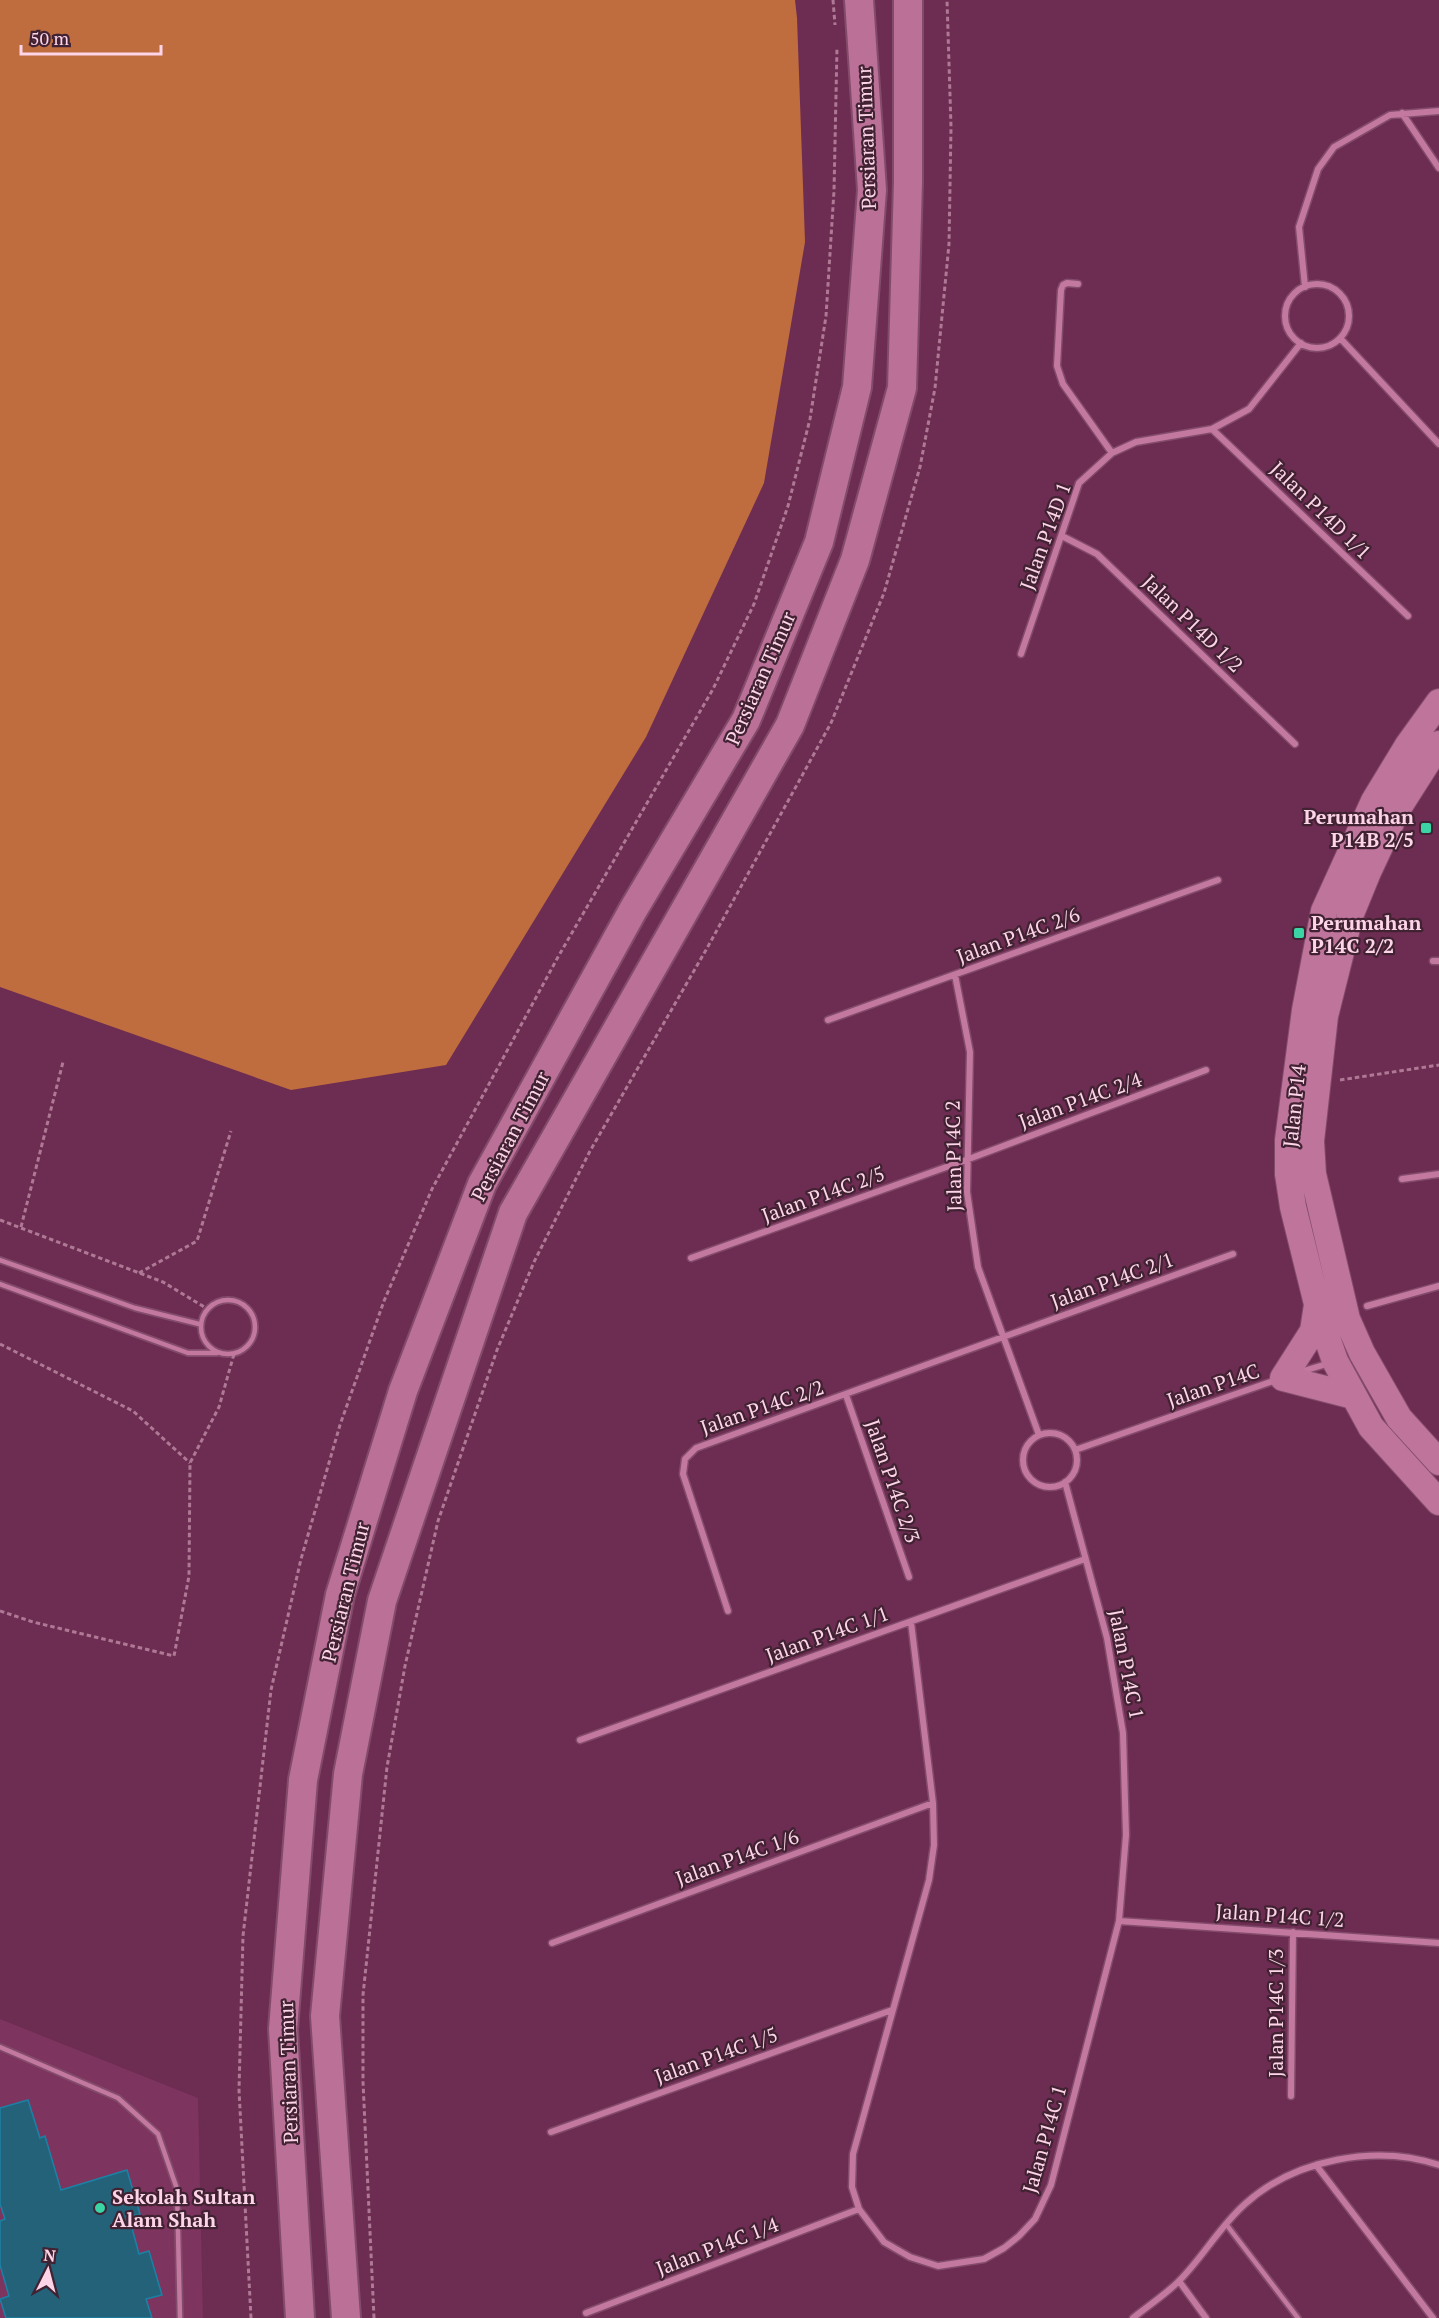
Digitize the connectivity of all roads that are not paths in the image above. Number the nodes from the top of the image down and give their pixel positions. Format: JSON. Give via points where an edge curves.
{"nodes":[{"id":1,"x":860,"y":0,"type":"edge"},
{"id":2,"x":908,"y":0,"type":"edge"},
{"id":3,"x":1439,"y":111,"type":"edge"},
{"id":4,"x":1402,"y":113,"type":"junction"},
{"id":5,"x":1439,"y":168,"type":"edge"},
{"id":6,"x":1078,"y":284,"type":"dead end"},
{"id":7,"x":1305,"y":287,"type":"junction"},
{"id":8,"x":1340,"y":338,"type":"junction"},
{"id":9,"x":1301,"y":343,"type":"junction"},
{"id":10,"x":1212,"y":429,"type":"junction"},
{"id":11,"x":1439,"y":444,"type":"edge"},
{"id":12,"x":1112,"y":453,"type":"junction"},
{"id":13,"x":1062,"y":536,"type":"junction"},
{"id":14,"x":1408,"y":616,"type":"dead end"},
{"id":15,"x":1021,"y":654,"type":"dead end"},
{"id":16,"x":1439,"y":702,"type":"edge"},
{"id":17,"x":1295,"y":744,"type":"dead end"},
{"id":18,"x":1439,"y":744,"type":"edge"},
{"id":19,"x":1218,"y":880,"type":"dead end"},
{"id":20,"x":955,"y":975,"type":"junction"},
{"id":21,"x":828,"y":1020,"type":"dead end"},
{"id":22,"x":1206,"y":1070,"type":"dead end"},
{"id":23,"x":966,"y":1160,"type":"junction"},
{"id":24,"x":1439,"y":1174,"type":"edge"},
{"id":25,"x":1402,"y":1179,"type":"dead end"},
{"id":26,"x":1233,"y":1254,"type":"dead end"},
{"id":27,"x":691,"y":1258,"type":"dead end"},
{"id":28,"x":0,"y":1260,"type":"edge"},
{"id":29,"x":0,"y":1284,"type":"edge"},
{"id":30,"x":1439,"y":1286,"type":"edge"},
{"id":31,"x":1317,"y":1302,"type":"junction"},
{"id":32,"x":1367,"y":1306,"type":"dead end"},
{"id":33,"x":199,"y":1324,"type":"junction"},
{"id":34,"x":1003,"y":1337,"type":"junction"},
{"id":35,"x":217,"y":1353,"type":"junction"},
{"id":36,"x":1348,"y":1357,"type":"junction"},
{"id":37,"x":1283,"y":1378,"type":"junction"},
{"id":38,"x":846,"y":1395,"type":"junction"},
{"id":39,"x":1353,"y":1396,"type":"junction"},
{"id":40,"x":1039,"y":1435,"type":"junction"},
{"id":41,"x":1075,"y":1450,"type":"junction"},
{"id":42,"x":1439,"y":1462,"type":"edge"},
{"id":43,"x":1065,"y":1482,"type":"junction"},
{"id":44,"x":1439,"y":1502,"type":"edge"},
{"id":45,"x":1085,"y":1558,"type":"junction"},
{"id":46,"x":909,"y":1577,"type":"dead end"},
{"id":47,"x":728,"y":1611,"type":"dead end"},
{"id":48,"x":911,"y":1622,"type":"junction"},
{"id":49,"x":580,"y":1740,"type":"dead end"},
{"id":50,"x":933,"y":1803,"type":"junction"},
{"id":51,"x":1119,"y":1921,"type":"junction"},
{"id":52,"x":1293,"y":1932,"type":"junction"},
{"id":53,"x":552,"y":1942,"type":"dead end"},
{"id":54,"x":1439,"y":1943,"type":"edge"},
{"id":55,"x":892,"y":2010,"type":"junction"},
{"id":56,"x":0,"y":2047,"type":"edge"},
{"id":57,"x":1291,"y":2096,"type":"dead end"},
{"id":58,"x":551,"y":2132,"type":"dead end"},
{"id":59,"x":1316,"y":2165,"type":"junction"},
{"id":60,"x":1439,"y":2165,"type":"edge"},
{"id":61,"x":859,"y":2209,"type":"junction"},
{"id":62,"x":1226,"y":2224,"type":"junction"},
{"id":63,"x":1179,"y":2281,"type":"junction"},
{"id":64,"x":586,"y":2313,"type":"dead end"},
{"id":65,"x":180,"y":2318,"type":"edge"},
{"id":66,"x":300,"y":2318,"type":"edge"},
{"id":67,"x":346,"y":2318,"type":"edge"},
{"id":68,"x":1133,"y":2318,"type":"edge"},
{"id":69,"x":1206,"y":2318,"type":"edge"},
{"id":70,"x":1298,"y":2318,"type":"edge"},
{"id":71,"x":1433,"y":2318,"type":"edge"}],
"edges":[{"from":1,"to":66,"type":"main road","name":"Persiaran Timur","via":[[872,190],[856,387],[819,542],[746,720],[633,910],[482,1184],[403,1391],[340,1595],[303,1780],[283,2029]]},
{"from":2,"to":67,"type":"main road","name":"Persiaran Timur","via":[[902,388],[855,560],[790,725],[513,1213],[382,1601],[348,1774],[325,2016]]},
{"from":3,"to":4,"type":"street"},
{"from":4,"to":5,"type":"street"},
{"from":4,"to":7,"type":"street","via":[[1390,115],[1334,147],[1318,169],[1299,227]]},
{"from":6,"to":12,"type":"street","via":[[1067,283],[1061,290],[1058,366],[1063,384]]},
{"from":7,"to":8,"type":"street","via":[[1326,286],[1343,298],[1349,317]]},
{"from":7,"to":9,"type":"street","via":[[1296,292],[1286,310],[1288,331]]},
{"from":8,"to":9,"type":"street","via":[[1324,348]]},
{"from":8,"to":11,"type":"street"},
{"from":9,"to":10,"type":"street","name":"Jalan P14D 1","via":[[1249,409]]},
{"from":10,"to":12,"type":"street","name":"Jalan P14D 1","via":[[1136,442]]},
{"from":10,"to":14,"type":"street","name":"Jalan P14D 1/1"},
{"from":12,"to":13,"type":"street","name":"Jalan P14D 1","via":[[1079,483]]},
{"from":13,"to":15,"type":"street","name":"Jalan P14D 1"},
{"from":13,"to":17,"type":"street","name":"Jalan P14D 1/2","via":[[1097,554]]},
{"from":16,"to":31,"type":"main road","name":"Jalan P14","via":[[1374,801],[1324,911],[1305,1010],[1288,1140],[1293,1207]]},
{"from":18,"to":36,"type":"main road","name":"Jalan P14","via":[[1397,810],[1368,872],[1350,916],[1325,1016],[1311,1141],[1313,1174],[1347,1319]]},
{"from":19,"to":20,"type":"street","name":"Jalan P14C 2/6"},
{"from":20,"to":21,"type":"street","name":"Jalan P14C 2/6"},
{"from":20,"to":23,"type":"street","name":"Jalan P14C 2","via":[[970,1052]]},
{"from":22,"to":23,"type":"street","name":"Jalan P14C 2/4"},
{"from":23,"to":27,"type":"street","name":"Jalan P14C 2/5"},
{"from":23,"to":34,"type":"street","name":"Jalan P14C 2","via":[[978,1267]]},
{"from":24,"to":25,"type":"street"},
{"from":26,"to":34,"type":"street","name":"Jalan P14C 2/1"},
{"from":28,"to":33,"type":"lane","via":[[135,1308]]},
{"from":29,"to":35,"type":"lane","via":[[188,1353]]},
{"from":30,"to":32,"type":"street"},
{"from":31,"to":36,"type":"main road","name":"Jalan P14","via":[[1321,1320]]},
{"from":31,"to":37,"type":"main road","via":[[1313,1330]]},
{"from":33,"to":35,"type":"lane","via":[[203,1341]]},
{"from":33,"to":35,"type":"lane","via":[[206,1308],[222,1299],[239,1301],[252,1313],[256,1330],[249,1346],[234,1354]]},
{"from":34,"to":38,"type":"street","name":"Jalan P14C 2/2"},
{"from":34,"to":40,"type":"street","name":"Jalan P14C 2"},
{"from":36,"to":37,"type":"street","name":"Jalan P14C"},
{"from":36,"to":39,"type":"main road","name":"Jalan P14"},
{"from":36,"to":42,"type":"main road","name":"Jalan P14"},
{"from":37,"to":39,"type":"main road"},
{"from":37,"to":41,"type":"street","name":"Jalan P14C"},
{"from":38,"to":46,"type":"street","name":"Jalan P14C 2/3"},
{"from":38,"to":47,"type":"street","name":"Jalan P14C 2/2","via":[[696,1448],[685,1459],[683,1474]]},
{"from":39,"to":44,"type":"main road","name":"Jalan P14","via":[[1371,1427]]},
{"from":40,"to":41,"type":"street","via":[[1056,1433],[1071,1442]]},
{"from":40,"to":43,"type":"street","via":[[1024,1455],[1027,1472],[1039,1484]]},
{"from":41,"to":43,"type":"street","via":[[1076,1468]]},
{"from":43,"to":45,"type":"street","name":"Jalan P14C 1"},
{"from":45,"to":48,"type":"street","name":"Jalan P14C 1/1"},
{"from":45,"to":51,"type":"street","name":"Jalan P14C 1","via":[[1107,1638],[1124,1733],[1126,1835]]},
{"from":48,"to":49,"type":"street","name":"Jalan P14C 1/1"},
{"from":48,"to":50,"type":"street","name":"Jalan P14C 1"},
{"from":50,"to":53,"type":"street","name":"Jalan P14C 1/6"},
{"from":50,"to":55,"type":"street","name":"Jalan P14C 1","via":[[934,1845],[928,1880]]},
{"from":51,"to":52,"type":"street","name":"Jalan P14C 1/2"},
{"from":51,"to":61,"type":"street","name":"Jalan P14C 1","via":[[1051,2185],[1035,2219],[1019,2236],[984,2259],[938,2266],[884,2242]]},
{"from":52,"to":54,"type":"street","name":"Jalan P14C 1/2"},
{"from":52,"to":57,"type":"street","name":"Jalan P14C 1/3"},
{"from":55,"to":58,"type":"street","name":"Jalan P14C 1/5"},
{"from":55,"to":61,"type":"street","name":"Jalan P14C 1","via":[[853,2154],[852,2187]]},
{"from":56,"to":65,"type":"lane","via":[[118,2098],[158,2134],[177,2189]]},
{"from":59,"to":60,"type":"street","via":[[1376,2155]]},
{"from":59,"to":62,"type":"street","via":[[1278,2179]]},
{"from":59,"to":71,"type":"street"},
{"from":61,"to":64,"type":"street","name":"Jalan P14C 1/4"},
{"from":62,"to":63,"type":"street"},
{"from":62,"to":70,"type":"lane"},
{"from":63,"to":68,"type":"street"},
{"from":63,"to":69,"type":"street"}]}
